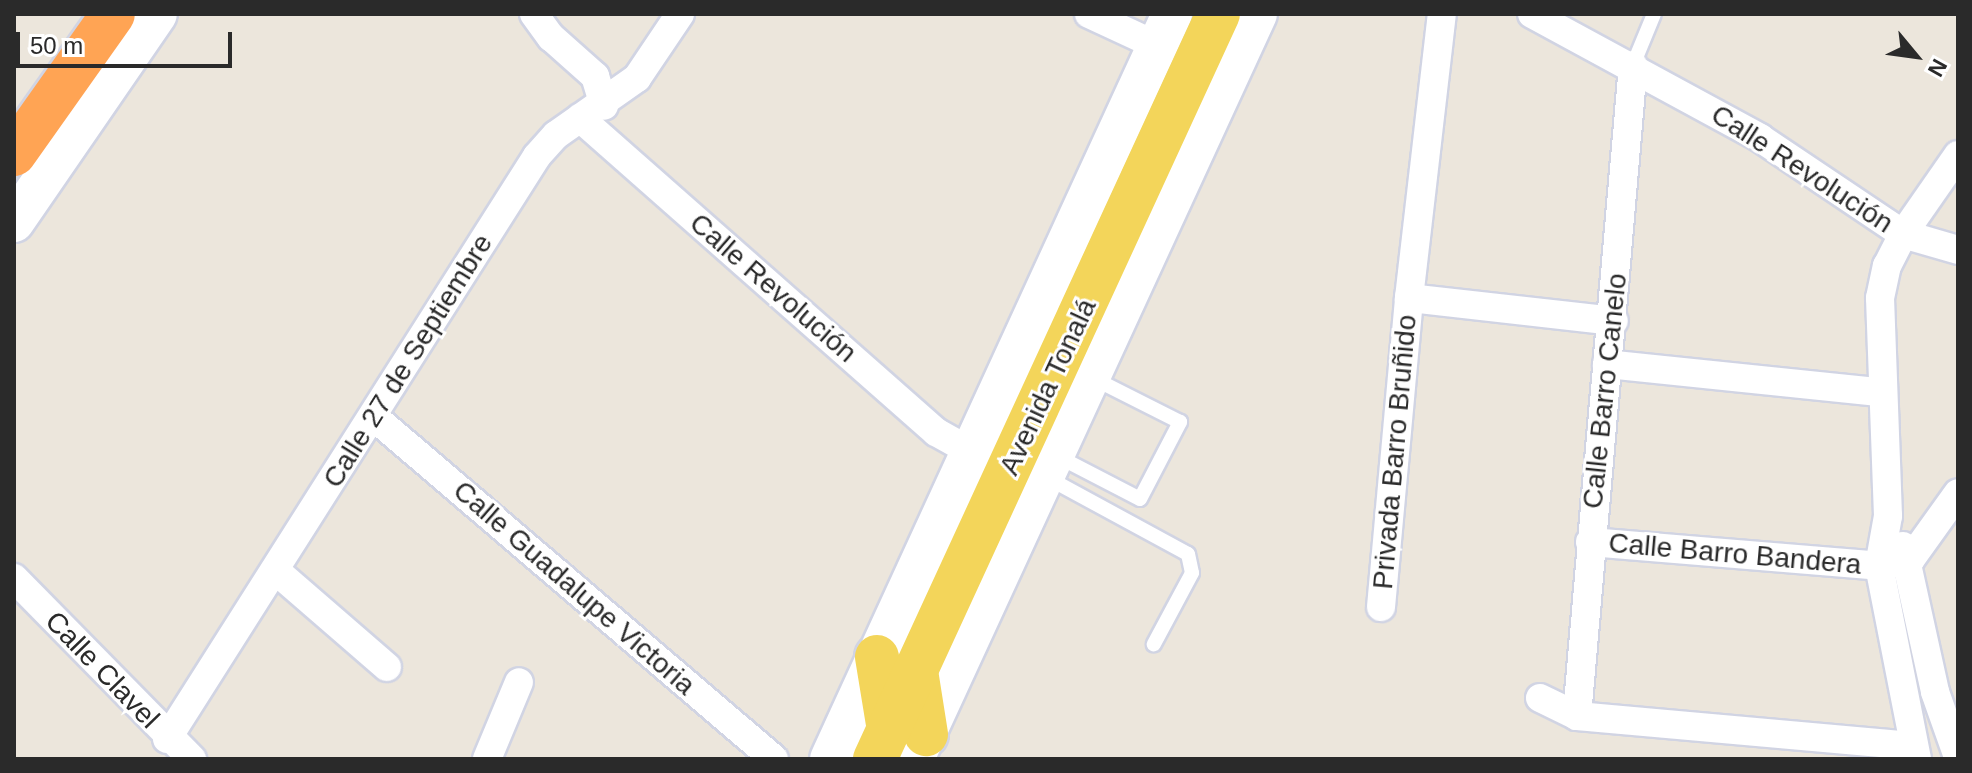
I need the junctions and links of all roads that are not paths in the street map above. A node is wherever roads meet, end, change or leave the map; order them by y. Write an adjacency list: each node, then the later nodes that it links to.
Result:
1 (113, 14): 14 (highway)
2 (157, 14): 16 (street)
3 (534, 14): 13 (street, Calle Revolución)
4 (680, 14): 13 (street, Calle 27 de Septiembre)
5 (1089, 14): 11 (street)
6 (1218, 14): 36 (main road, Avenida Tonalá)
7 (1257, 14): 22 (street, Avenida Tonalá)
8 (1442, 14): 19 (street, Privada Barro Bruñido)
9 (1654, 14): 12 (lane)
10 (1541, 16): 12 (street, Calle Revolución)
11 (1165, 30): 25 (street, Avenida Tonalá)
12 (1633, 65): 17 (street, Calle Revolución); 20 (street, Calle Barro Canelo)
13 (592, 112): 24 (street, Calle 27 de Septiembre); 25 (street, Calle Revolución)
14 (14, 154)
15 (1958, 155): 17 (street)
16 (14, 222)
17 (1903, 234): 18 (street); 23 (street, Calle Revolución)
18 (1958, 250)
19 (1409, 298): 20 (street); 34 (street, Privada Barro Bruñido)
20 (1614, 321): 21 (street, Calle Barro Canelo)
21 (1607, 364): 23 (street); 29 (street, Calle Barro Canelo)
22 (1090, 377): 26 (street, Avenida Tonalá); 26 (lane)
23 (1880, 392): 28 (street, Calle Revolución)
24 (374, 417): 32 (street, Calle 27 de Septiembre); 47 (street, Calle Guadalupe Victoria)
25 (972, 452): 36 (street, Avenida Tonalá)
26 (1049, 465): 35 (lane); 42 (street, Avenida Tonalá)
27 (1958, 493): 30 (street)
28 (1888, 516): 30 (street, Calle Revolución); 31 (street, Calle Revolución)
29 (1590, 542): 31 (street, Calle Barro Bandera); 40 (street, Calle Barro Canelo)
30 (1910, 560): 31 (street, Calle Barro Bandera); 44 (street, Calle Revolución)
31 (1879, 566): 43 (street, Calle Revolución)
32 (275, 570): 37 (street); 41 (street, Calle 27 de Septiembre)
33 (14, 578): 41 (street, Calle Clavel)
34 (1381, 607)
35 (1154, 644)
36 (896, 664): 42 (main road, Avenida Tonalá); 48 (street, Avenida Tonalá)
37 (387, 667)
38 (519, 682): 46 (street)
39 (1540, 698): 40 (street)
40 (1577, 716): 43 (street)
41 (167, 739): 45 (street, Calle Clavel)
42 (901, 745)
43 (1915, 752)
44 (1958, 757)
45 (192, 759)
46 (487, 759)
47 (774, 759)
48 (830, 759)

